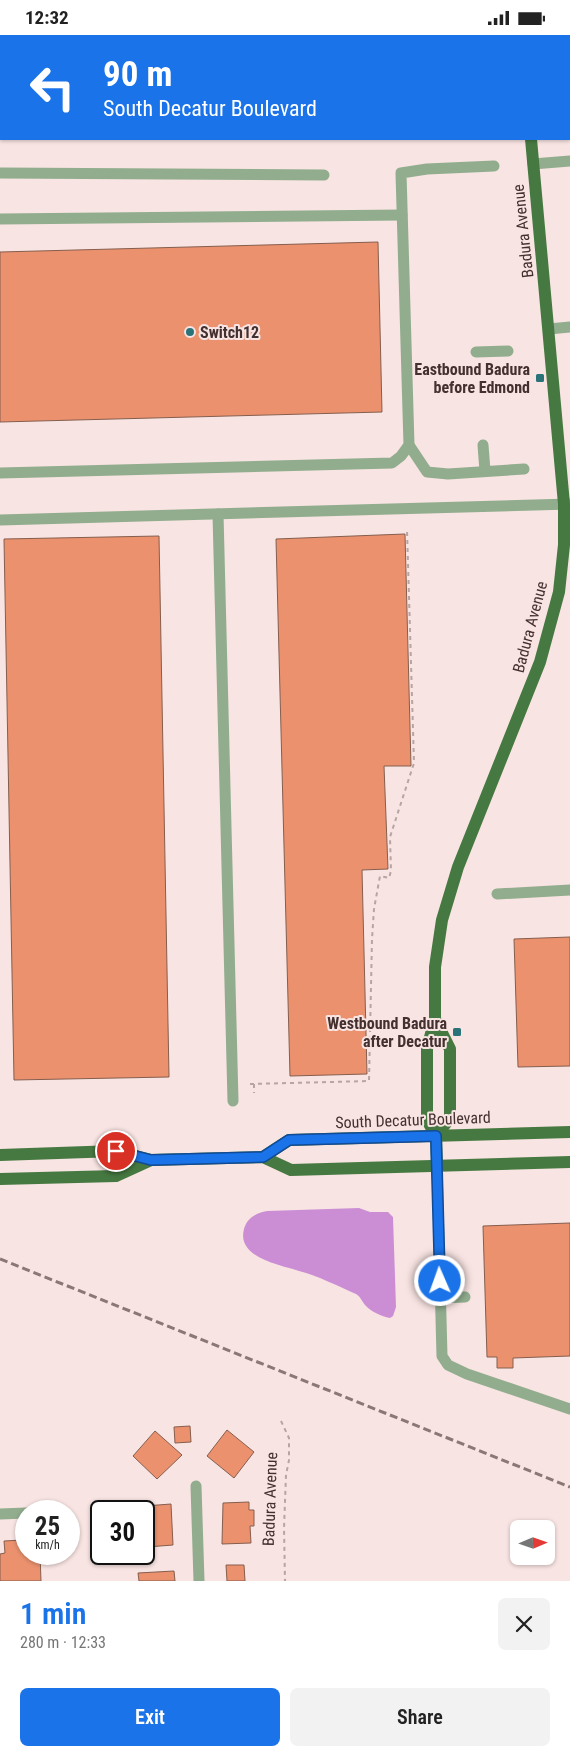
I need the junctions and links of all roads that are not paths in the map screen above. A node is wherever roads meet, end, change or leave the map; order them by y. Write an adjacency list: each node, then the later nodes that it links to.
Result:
1 (531, 140): 3 (main road, Badura Avenue)
2 (570, 161): 3 (street)
3 (533, 164): 10 (main road, Badura Avenue)
4 (494, 166): 7 (street)
5 (0, 173): 6 (street)
6 (324, 175)
7 (402, 215): 8 (street); 13 (street)
8 (0, 219)
9 (570, 327): 10 (street)
10 (549, 329): 18 (main road, Badura Avenue)
11 (508, 351): 12 (street)
12 (476, 352)
13 (409, 445): 16 (street); 17 (street)
14 (483, 445): 16 (street)
15 (524, 469): 16 (street)
16 (485, 471)
17 (0, 473)
18 (567, 504): 19 (street); 23 (main road, Badura Avenue)
19 (218, 514): 20 (street); 24 (street)
20 (0, 520)
21 (570, 890): 22 (street)
22 (496, 894)
23 (435, 1019): 26 (main road, Badura Avenue); 26 (main road, Badura Avenue)
24 (233, 1101)
25 (570, 1132): 26 (main road, South Decatur Boulevard)
26 (436, 1136): 28 (main road, South Decatur Boulevard); 31 (main road, Badura Avenue)
27 (0, 1155): 29 (main road)
28 (263, 1157): 29 (main road); 31 (main road)
29 (151, 1160): 32 (main road)
30 (570, 1162): 31 (main road)
31 (437, 1166): 34 (street, Badura Avenue)
32 (0, 1179)
33 (465, 1297): 34 (street)
34 (440, 1298): 35 (street, Badura Avenue)
35 (570, 1409)
36 (196, 1485): 39 (street)
37 (15, 1513): 38 (street)
38 (0, 1514)
39 (199, 1581)

